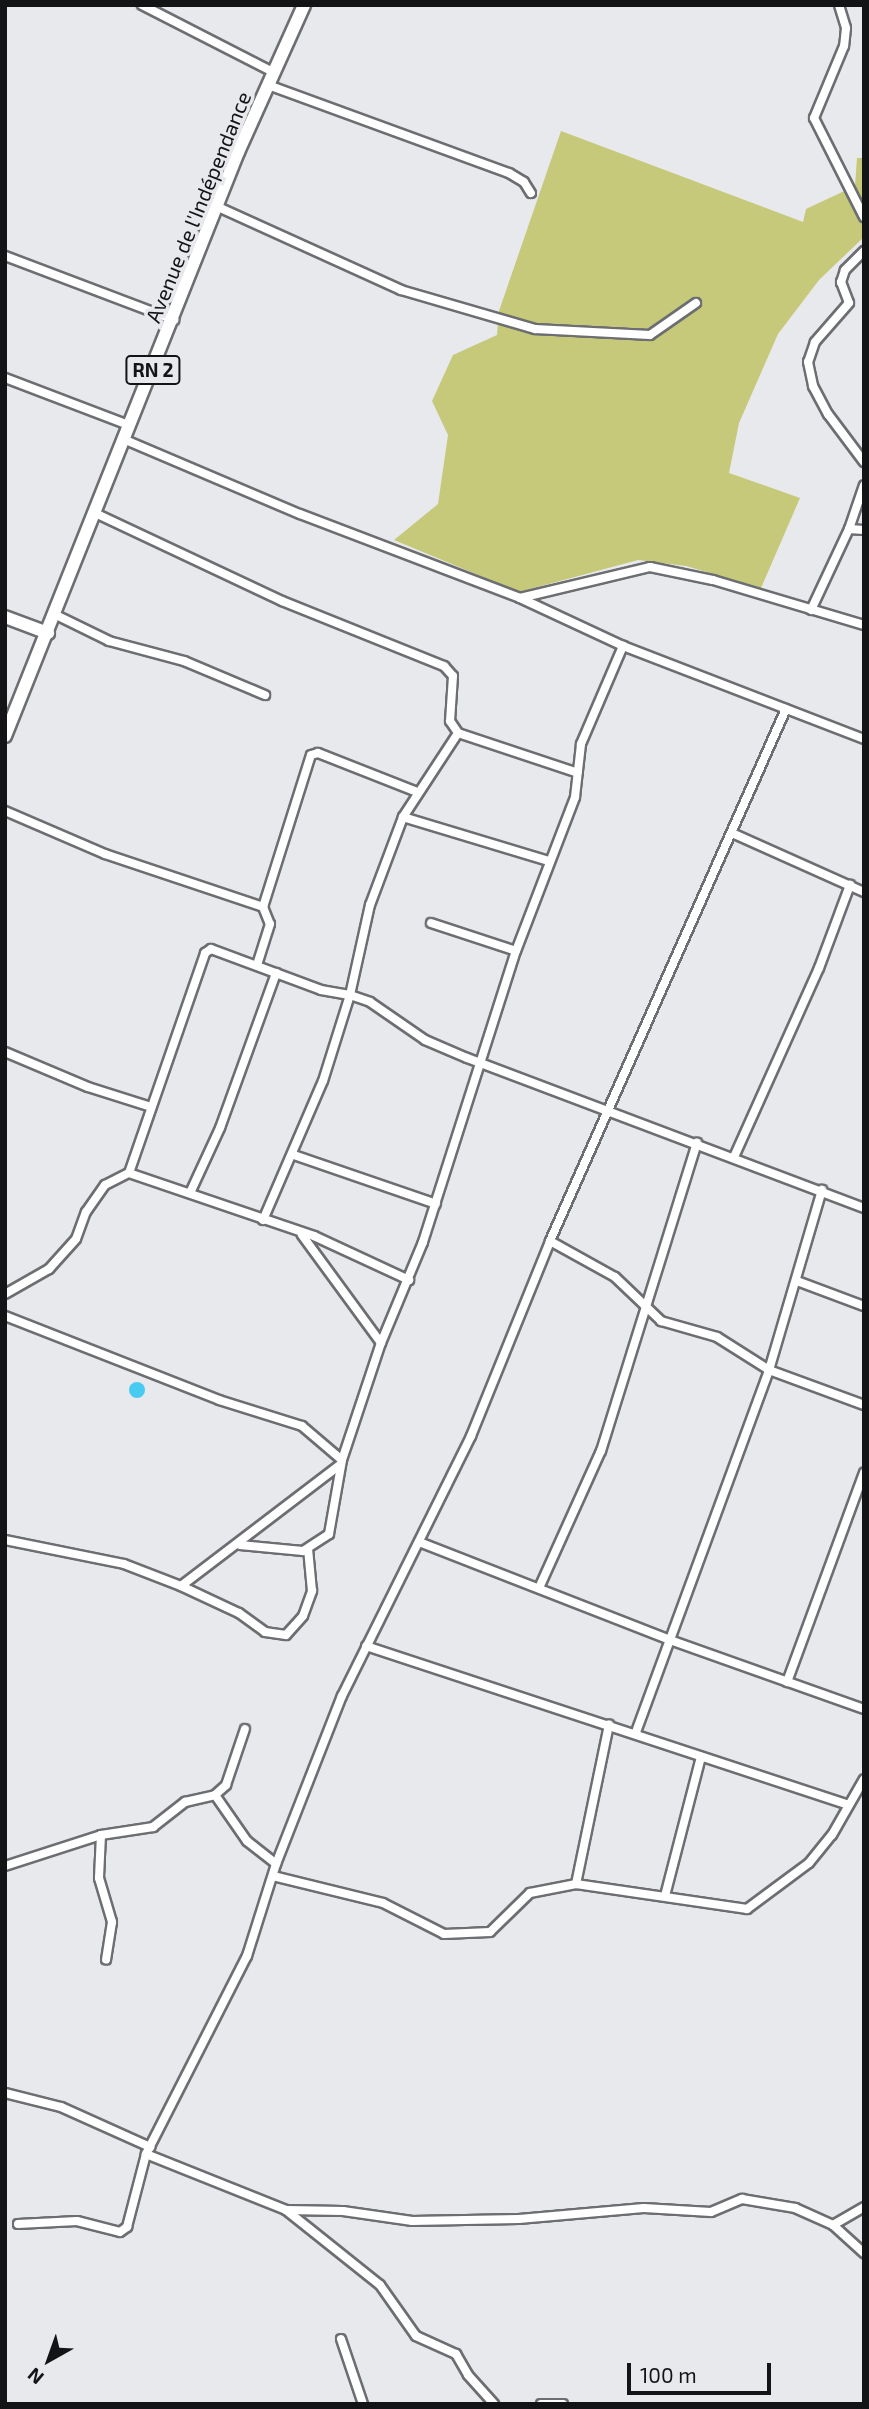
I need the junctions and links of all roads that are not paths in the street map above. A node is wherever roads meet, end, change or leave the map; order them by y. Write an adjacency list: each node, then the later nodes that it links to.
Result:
1 (142, 5): 4 (street)
2 (303, 5): 4 (main road, Avenue de l'Indépendance / RN 2)
3 (839, 5): 8 (street)
4 (273, 72): 5 (main road, Avenue de l'Indépendance / RN 2)
5 (268, 85): 6 (street); 7 (main road, Avenue de l'Indépendance / RN 2)
6 (531, 193)
7 (216, 206): 11 (street); 12 (main road, Avenue de l'Indépendance / RN 2)
8 (864, 217)
9 (864, 250): 16 (street)
10 (5, 256): 12 (street)
11 (696, 303)
12 (174, 320): 14 (main road, Avenue de l'Indépendance / RN 2)
13 (5, 378): 14 (street)
14 (129, 425): 15 (main road, Avenue de l'Indépendance / RN 2)
15 (123, 439): 18 (main road, Avenue de l'Indépendance / RN 2); 21 (street)
16 (864, 461)
17 (864, 485): 19 (street)
18 (95, 513): 23 (main road, Avenue de l'Indépendance / RN 2); 30 (street)
19 (849, 529): 20 (street); 22 (street)
20 (864, 530)
21 (520, 598): 22 (street); 27 (street)
22 (811, 610): 25 (street)
23 (56, 615): 26 (main road, Avenue de l'Indépendance / RN 2); 28 (street)
24 (5, 617): 26 (main road)
25 (864, 625)
26 (48, 633): 31 (main road, Avenue de l'Indépendance / RN 2)
27 (623, 646): 29 (street); 33 (street)
28 (265, 695)
29 (786, 709): 32 (street); 37 (street)
30 (458, 733): 33 (street); 34 (street)
31 (5, 736)
32 (864, 739)
33 (578, 773): 38 (street)
34 (417, 792): 36 (street); 41 (street)
35 (5, 811): 41 (street)
36 (403, 817): 38 (street); 46 (street)
37 (732, 833): 39 (street); 50 (street)
38 (549, 862): 43 (street)
39 (850, 885): 40 (street); 53 (street)
40 (864, 892)
41 (263, 907): 44 (street)
42 (431, 923): 43 (street)
43 (516, 951): 48 (street)
44 (257, 965): 45 (street); 49 (street)
45 (276, 973): 46 (street); 56 (street)
46 (350, 995): 48 (street); 52 (street)
47 (5, 1052): 49 (street)
48 (479, 1061): 50 (street); 57 (street)
49 (148, 1105): 54 (street)
50 (609, 1111): 51 (street); 61 (street)
51 (697, 1143): 53 (street); 66 (street)
52 (294, 1155): 57 (street); 59 (street)
53 (734, 1157): 55 (street)
54 (129, 1173): 56 (street); 64 (street)
55 (821, 1190): 58 (street); 63 (street)
56 (190, 1193): 59 (street)
57 (436, 1204): 62 (street)
58 (864, 1208)
59 (263, 1220): 60 (street)
60 (302, 1235): 62 (street); 68 (street)
61 (550, 1241): 66 (street); 76 (street)
62 (409, 1280): 68 (street)
63 (797, 1281): 65 (street); 69 (street)
64 (5, 1294)
65 (864, 1306)
66 (647, 1307): 69 (street); 80 (street)
67 (5, 1315): 71 (street)
68 (381, 1343): 71 (street)
69 (769, 1370): 70 (street); 81 (street)
70 (864, 1405)
71 (341, 1462): 73 (street); 74 (street)
72 (864, 1473): 83 (street)
73 (320, 1481): 74 (street); 77 (street)
74 (337, 1485): 78 (street)
75 (5, 1540): 79 (street)
76 (419, 1542): 80 (street); 82 (street)
77 (240, 1545): 78 (street); 79 (street)
78 (308, 1549): 79 (street)
79 (181, 1586)
80 (538, 1588): 81 (street)
81 (670, 1640): 83 (street); 87 (street)
82 (366, 1646): 85 (street); 93 (street)
83 (787, 1682): 84 (street)
84 (864, 1709)
85 (609, 1724): 87 (street); 96 (street)
86 (245, 1729): 90 (street)
87 (636, 1732): 88 (street)
88 (701, 1757): 91 (street); 97 (street)
89 (864, 1779): 91 (street)
90 (215, 1795): 92 (street); 93 (street)
91 (849, 1805): 97 (street)
92 (101, 1835): 94 (street); 98 (street)
93 (276, 1864): 95 (street)
94 (5, 1866)
95 (273, 1876): 96 (street); 100 (street)
96 (576, 1884): 97 (street)
97 (665, 1896)
98 (106, 1960)
99 (5, 2093): 100 (street)
100 (148, 2151): 102 (street); 103 (street)
101 (864, 2207): 104 (street)
102 (286, 2210): 104 (street); 108 (street)
103 (18, 2224)
104 (833, 2225): 105 (street)
105 (864, 2253)
106 (341, 2339): 107 (street)
107 (363, 2404)
108 (494, 2404)
109 (541, 2404): 110 (street)
110 (564, 2404)

